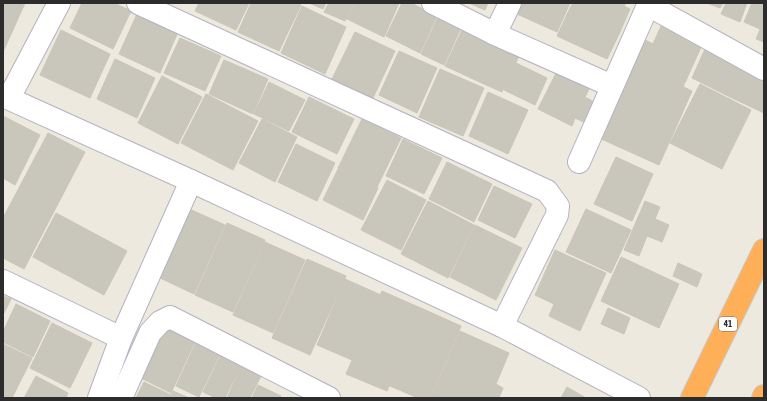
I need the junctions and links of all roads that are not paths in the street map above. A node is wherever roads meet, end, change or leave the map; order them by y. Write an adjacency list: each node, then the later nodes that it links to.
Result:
1 (59, 3): 9 (street)
2 (138, 3): 14 (street)
3 (433, 3): 6 (street)
4 (510, 3): 6 (street)
5 (649, 4): 7 (street); 8 (street)
6 (495, 34): 8 (street)
7 (764, 69)
8 (612, 86): 10 (street)
9 (6, 97): 11 (street)
10 (579, 162)
11 (191, 181): 14 (street); 15 (street)
12 (764, 250): 20 (highway, 41)
13 (3, 281): 15 (street)
14 (502, 326): 19 (street)
15 (121, 338): 16 (street)
16 (98, 398)
17 (121, 398): 18 (street)
18 (329, 398)
19 (639, 398)
20 (692, 398)

